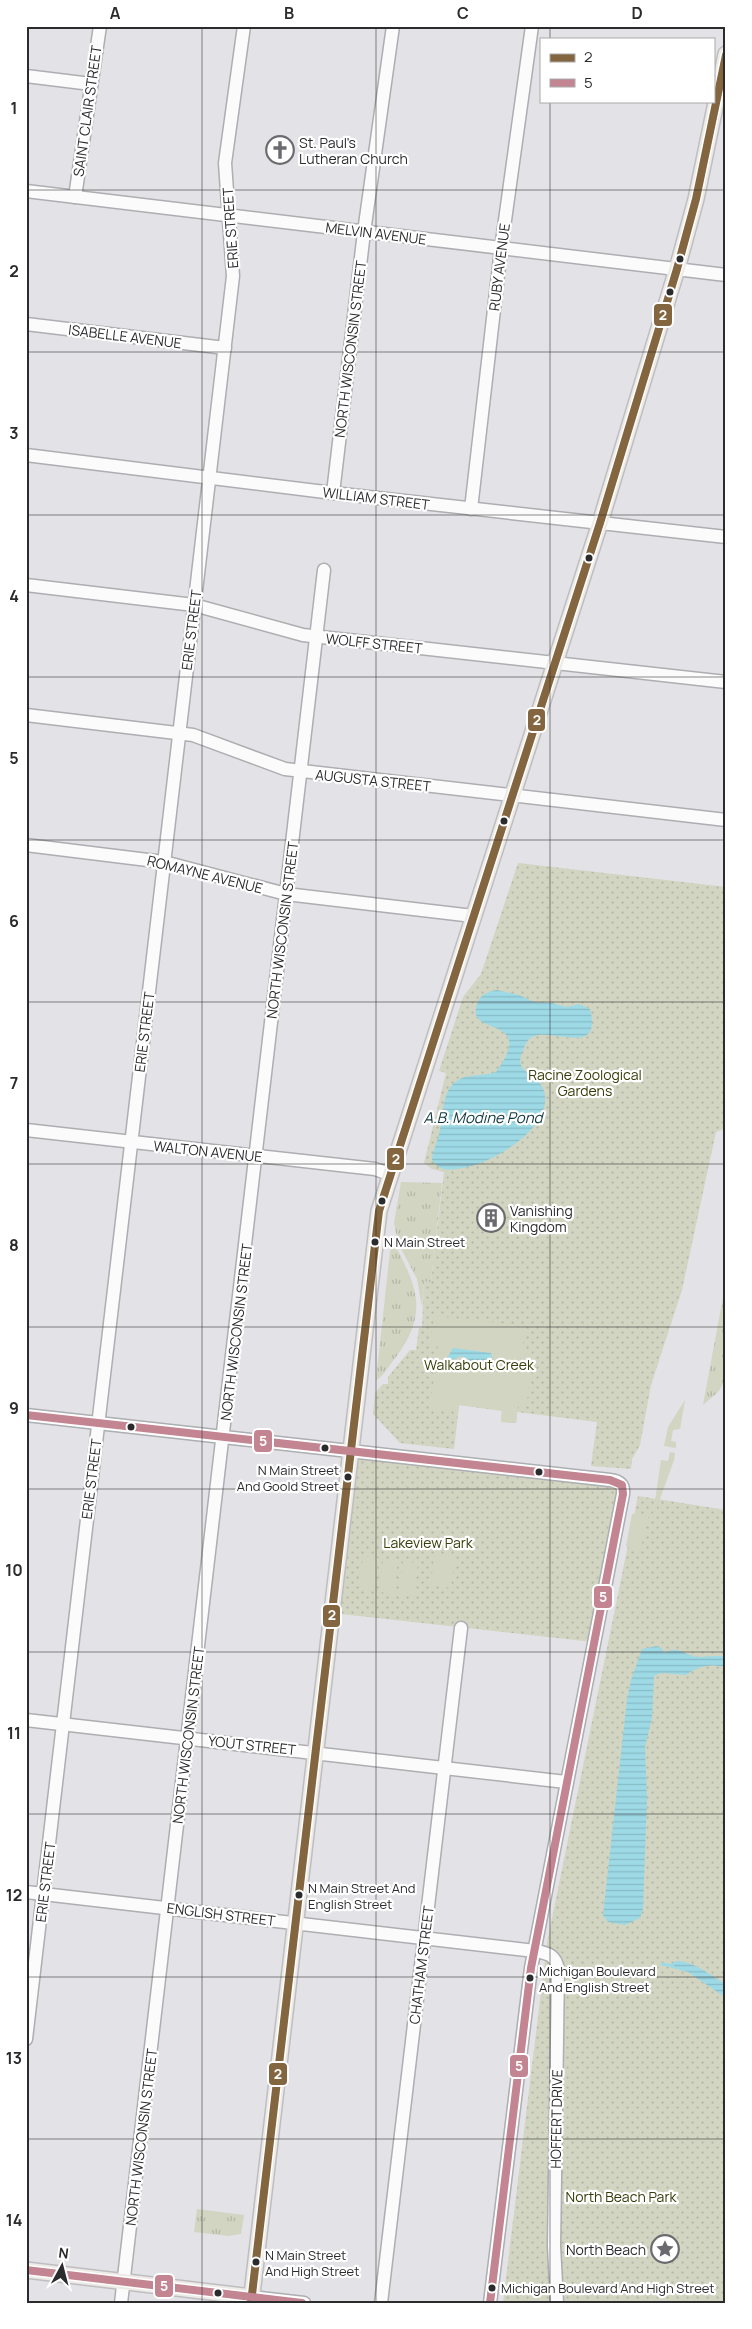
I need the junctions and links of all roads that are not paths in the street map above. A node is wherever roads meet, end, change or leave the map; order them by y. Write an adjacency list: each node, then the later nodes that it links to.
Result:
1 (100, 26): 7 (street, SAINT CLAIR STREET)
2 (244, 26): 10 (street, ERIE STREET)
3 (393, 26): 11 (street, NORTH WISCONSIN STREET)
4 (532, 26): 12 (street, RUBY AVENUE)
5 (726, 54): 13 (main road)
6 (26, 76): 7 (street)
7 (92, 84): 9 (street, SAINT CLAIR STREET)
8 (26, 191): 9 (street, MELVIN AVENUE)
9 (75, 196): 10 (street, MELVIN AVENUE)
10 (228, 214): 11 (street, MELVIN AVENUE); 16 (street, ERIE STREET)
11 (364, 232): 12 (street, MELVIN AVENUE); 19 (street, NORTH WISCONSIN STREET)
12 (501, 249): 13 (street, MELVIN AVENUE); 20 (street, RUBY AVENUE)
13 (677, 269): 14 (street, MELVIN AVENUE); 21 (main road)
14 (726, 275)
15 (26, 324): 16 (street, ISABELLE AVENUE)
16 (225, 348): 18 (street, ERIE STREET)
17 (26, 455): 18 (street, WILLIAM STREET)
18 (210, 476): 19 (street, WILLIAM STREET); 25 (street, ERIE STREET)
19 (333, 493): 20 (street, WILLIAM STREET)
20 (471, 509): 21 (street, WILLIAM STREET)
21 (600, 523): 22 (street, WILLIAM STREET); 27 (main road)
22 (726, 537)
23 (324, 570): 26 (street, NORTH WISCONSIN STREET)
24 (26, 585): 25 (street, WOLFF STREET)
25 (194, 605): 26 (street, WOLFF STREET); 30 (street, ERIE STREET)
26 (316, 637): 27 (street, WOLFF STREET); 31 (street, NORTH WISCONSIN STREET)
27 (555, 662): 28 (street, WOLFF STREET); 32 (main road)
28 (726, 682)
29 (26, 715): 30 (street, AUGUSTA STREET)
30 (179, 733): 31 (street, AUGUSTA STREET); 35 (street, ERIE STREET)
31 (300, 772): 32 (street, AUGUSTA STREET); 36 (street, NORTH WISCONSIN STREET)
32 (512, 795): 33 (street, AUGUSTA STREET); 37 (main road)
33 (726, 820)
34 (26, 845): 35 (street, ROMAYNE AVENUE)
35 (164, 862): 36 (street, ROMAYNE AVENUE); 39 (street, ERIE STREET)
36 (286, 894): 37 (street, ROMAYNE AVENUE); 40 (street, NORTH WISCONSIN STREET)
37 (473, 916): 41 (main road)
38 (26, 1130): 39 (street, WALTON AVENUE)
39 (131, 1142): 40 (street, WALTON AVENUE); 43 (street, ERIE STREET)
40 (256, 1156): 41 (street, WALTON AVENUE); 44 (street, NORTH WISCONSIN STREET)
41 (389, 1174): 45 (main road)
42 (26, 1414): 43 (street)
43 (98, 1423): 44 (street); 48 (street, ERIE STREET)
44 (224, 1436): 45 (street); 49 (street, NORTH WISCONSIN STREET)
45 (350, 1451): 50 (main road); 52 (street)
46 (461, 1628): 51 (street, CHATHAM STREET)
47 (26, 1720): 48 (street, YOUT STREET)
48 (63, 1725): 49 (street, YOUT STREET); 54 (street, ERIE STREET)
49 (188, 1738): 50 (street, YOUT STREET); 55 (street, NORTH WISCONSIN STREET)
50 (316, 1753): 51 (street, YOUT STREET); 56 (main road)
51 (444, 1768): 52 (street, YOUT STREET); 57 (street, CHATHAM STREET)
52 (566, 1782): 58 (street)
53 (26, 1892): 54 (street, ENGLISH STREET)
54 (43, 1894): 55 (street, ENGLISH STREET); 59 (street, ERIE STREET)
55 (167, 1908): 56 (street, ENGLISH STREET); 61 (street, NORTH WISCONSIN STREET)
56 (296, 1923): 57 (street, ENGLISH STREET); 62 (main road)
57 (424, 1938): 58 (street, ENGLISH STREET); 65 (street, CHATHAM STREET)
58 (535, 1951): 66 (street); 67 (street, HOFFERT DRIVE)
59 (26, 2039)
60 (26, 2270): 61 (main road)
61 (124, 2282): 62 (main road); 63 (street, NORTH WISCONSIN STREET)
62 (252, 2300): 64 (street)
63 (121, 2303)
64 (304, 2303)
65 (381, 2303)
66 (490, 2303)
67 (556, 2303)

